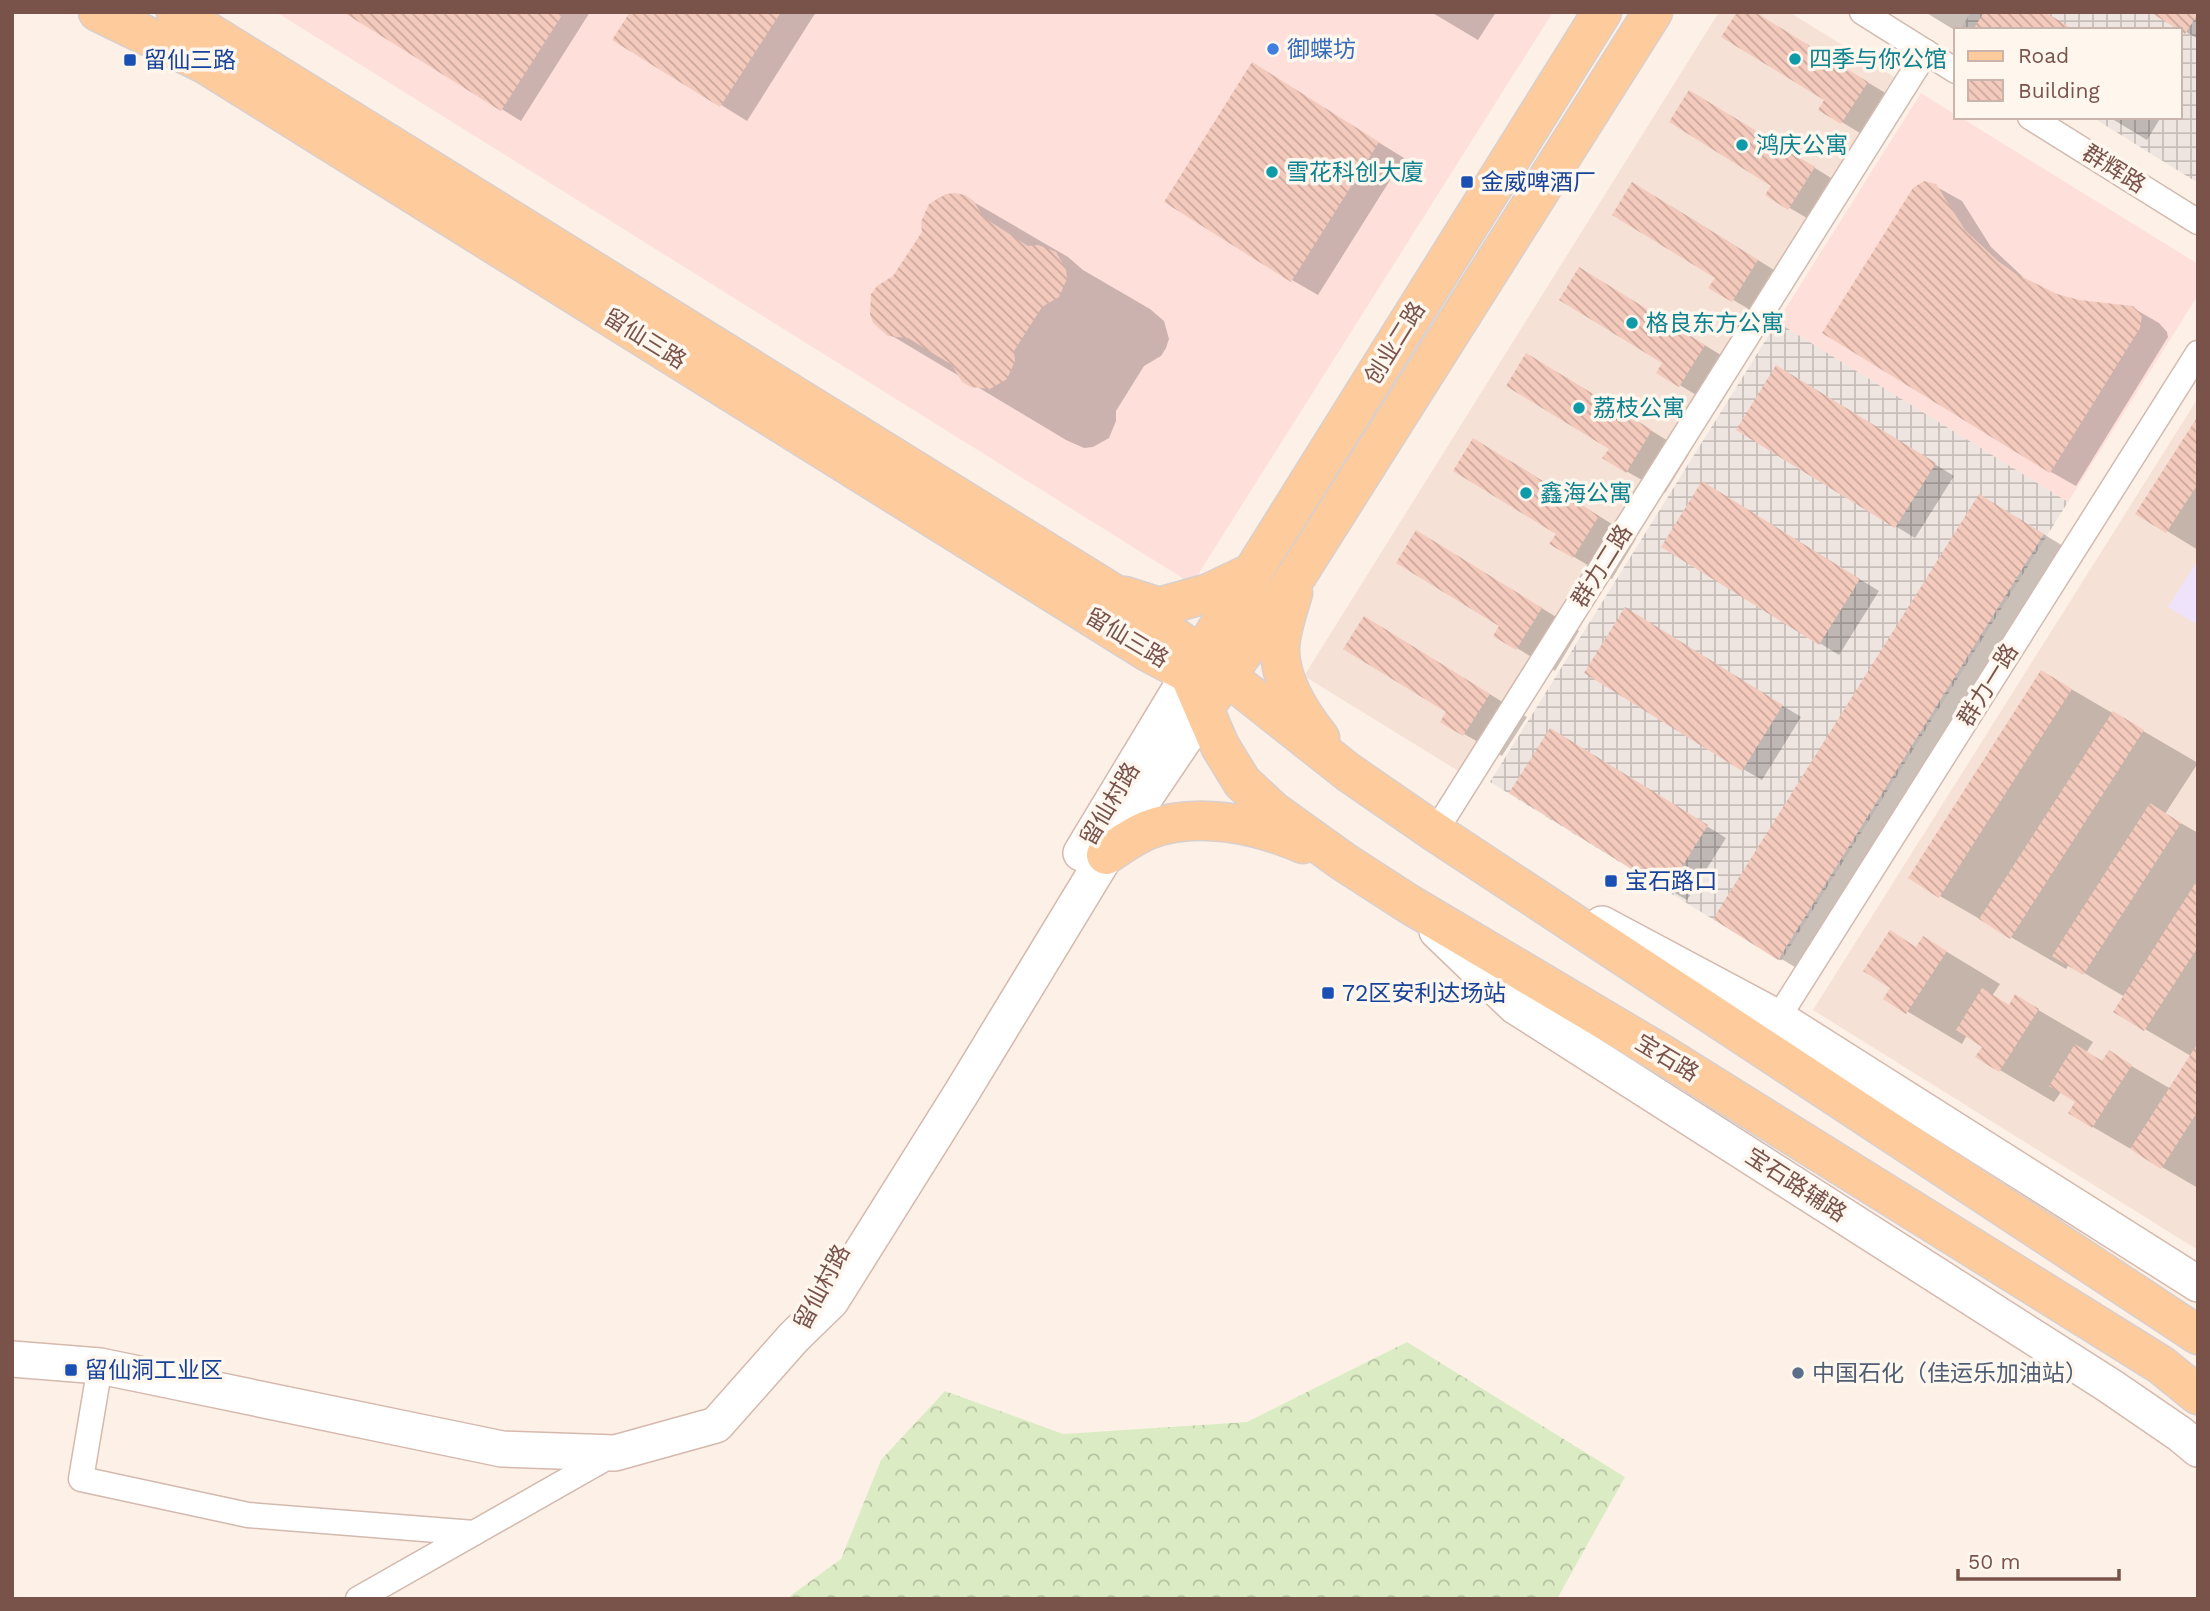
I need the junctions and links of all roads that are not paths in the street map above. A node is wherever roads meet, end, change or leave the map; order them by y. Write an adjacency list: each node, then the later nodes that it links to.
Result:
1 (98, 12): 14 (main road, 留仙三路)
2 (176, 12): 13 (main road, 留仙三路)
3 (1602, 12): 11 (main road, 创业二路)
4 (1653, 12): 12 (main road, 创业二路)
5 (1862, 12): 6 (street)
6 (1926, 52): 7 (street); 17 (street, 群力二路)
7 (1954, 70)
8 (2033, 119): 9 (street, 群辉路)
9 (2198, 222)
10 (2198, 353): 21 (street, 群力一路)
11 (1251, 573): 13 (main road); 14 (main road, 创业二路)
12 (1298, 574): 14 (main road, 创业二路); 16 (main road, 创业二路)
13 (1111, 592): 14 (main road, 留仙三路)
14 (1205, 668): 15 (main road, 宝石路); 16 (main road); 24 (street, 留仙村路)
15 (1204, 710): 18 (street, 留仙村路); 19 (main road, 宝石路)
16 (1348, 772): 17 (main road)
17 (1448, 841): 21 (street); 23 (main road)
18 (1106, 855): 19 (main road); 24 (street, 留仙村路)
19 (1344, 862): 20 (main road, 宝石路)
20 (1409, 904): 27 (main road, 宝石路); 28 (street, 宝石路辅路)
21 (1778, 1018): 22 (street)
22 (2198, 1284)
23 (2198, 1335)
24 (794, 1337): 29 (street)
25 (12, 1359): 26 (street)
26 (100, 1366): 29 (street); 30 (street)
27 (2198, 1395)
28 (2198, 1449)
29 (615, 1453): 30 (street)
30 (474, 1533): 31 (street)
31 (358, 1599)

